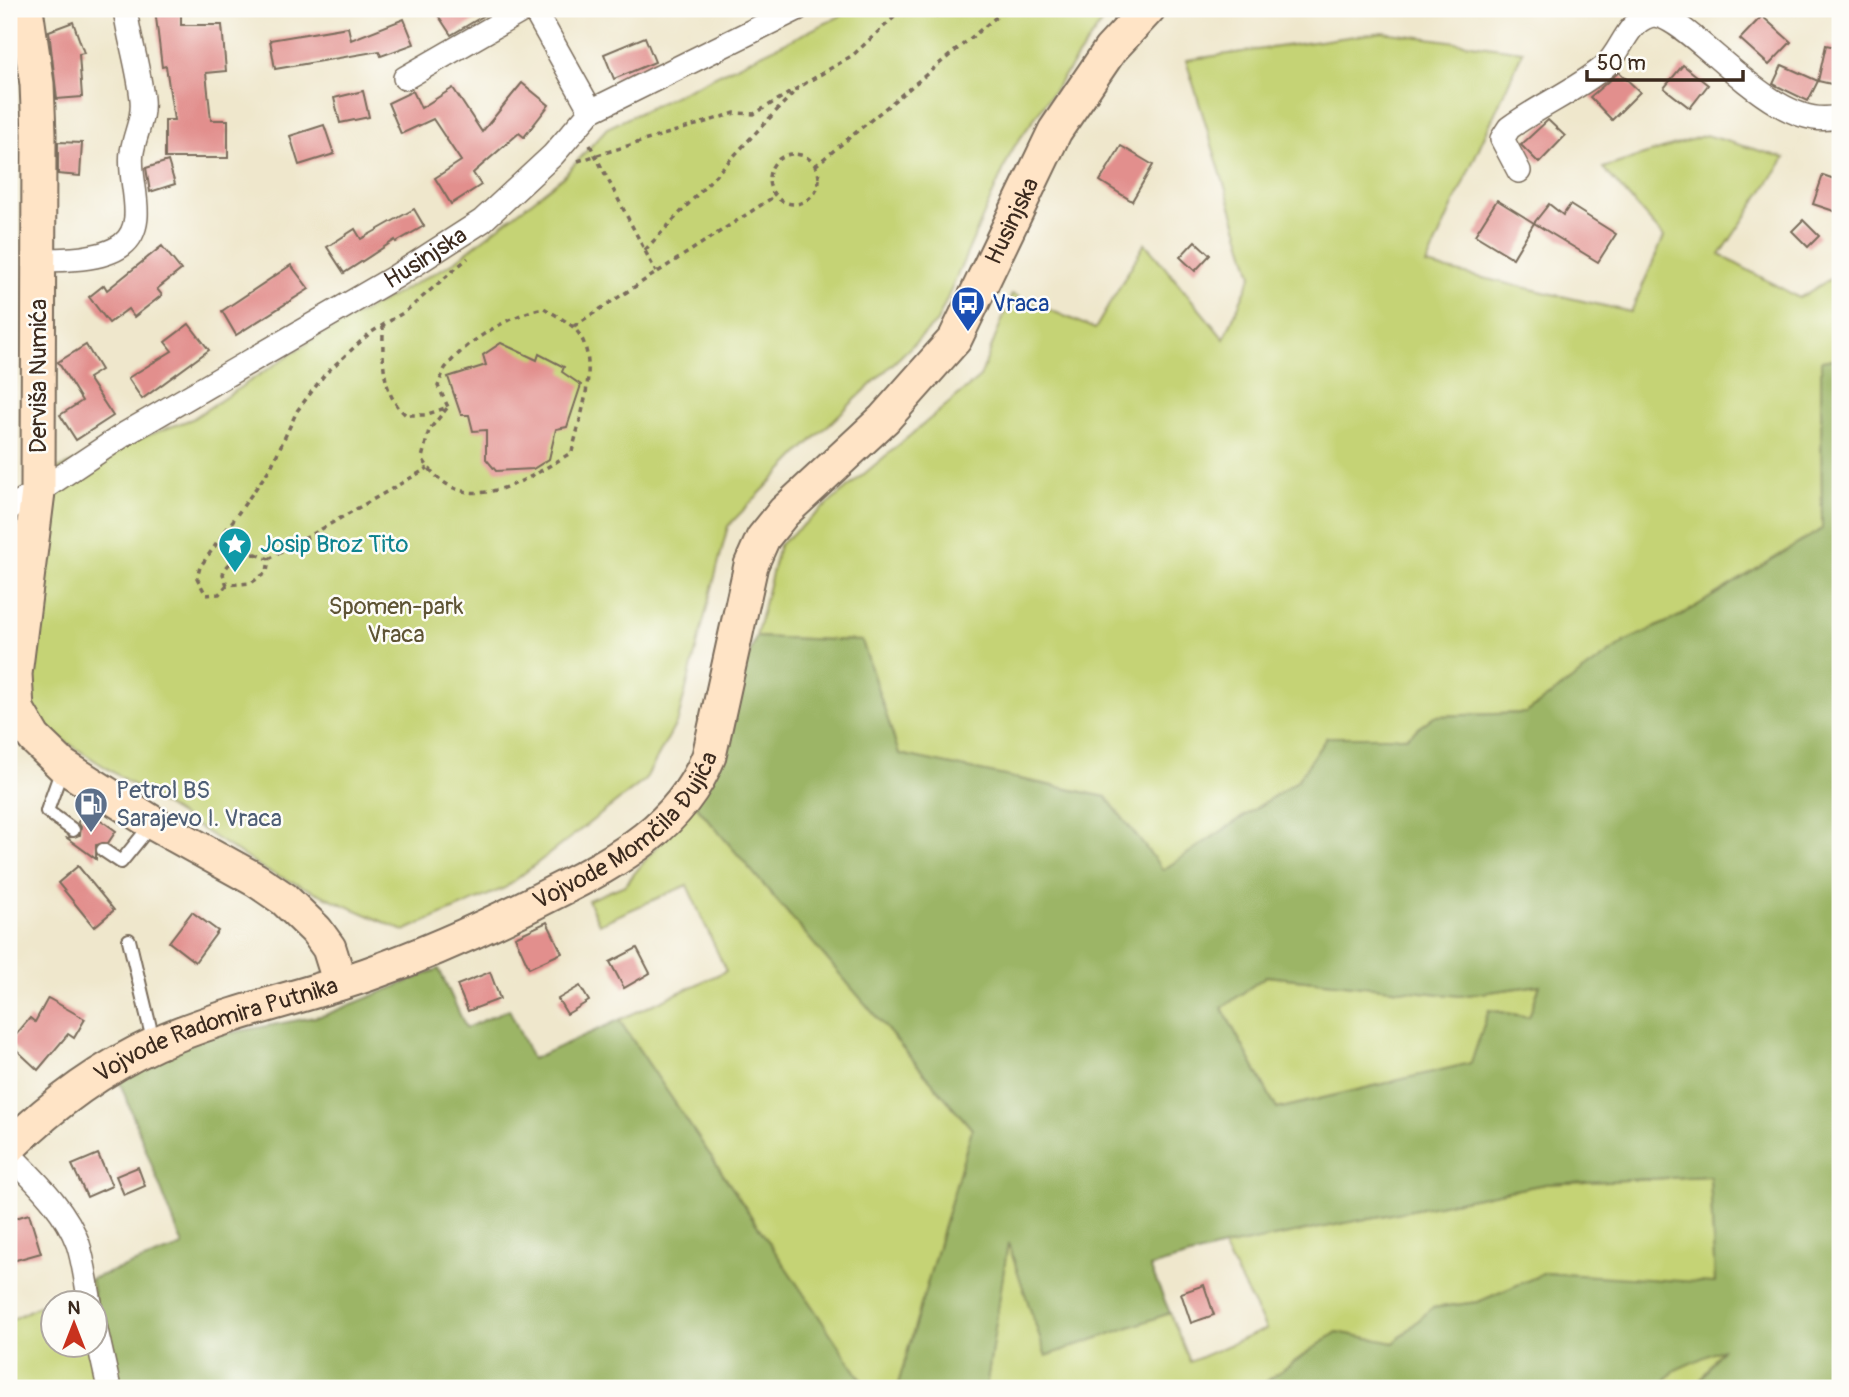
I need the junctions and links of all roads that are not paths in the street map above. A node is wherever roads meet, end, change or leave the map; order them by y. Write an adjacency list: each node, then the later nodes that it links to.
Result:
1 (26, 9): 11 (main road, Derviša Numića)
2 (125, 9): 11 (street)
3 (526, 9): 7 (street)
4 (534, 9): 8 (street)
5 (797, 9): 8 (street, Husinjska)
6 (1148, 9): 14 (main road, Husinjska)
7 (405, 78)
8 (591, 111): 12 (street, Husinjska)
9 (1840, 116): 10 (street)
10 (1518, 171)
11 (38, 260): 12 (main road, Derviša Numića)
12 (38, 492): 13 (street, Husinjska); 15 (main road, Derviša Numića)
13 (9, 508)
14 (756, 550): 21 (main road, Vojvode Momčila Đujića)
15 (34, 738): 16 (main road, Vojvode Radomira Putnika)
16 (63, 766): 17 (main road, Vojvode Radomira Putnika); 18 (lane)
17 (153, 823): 19 (lane); 21 (main road, Vojvode Radomira Putnika)
18 (73, 830)
19 (103, 850)
20 (129, 940): 22 (lane)
21 (340, 983): 22 (main road, Vojvode Radomira Putnika)
22 (155, 1044): 23 (main road, Vojvode Radomira Putnika)
23 (9, 1147)
24 (9, 1154): 25 (street)
25 (87, 1288)
26 (102, 1358): 27 (street)
27 (109, 1388)

